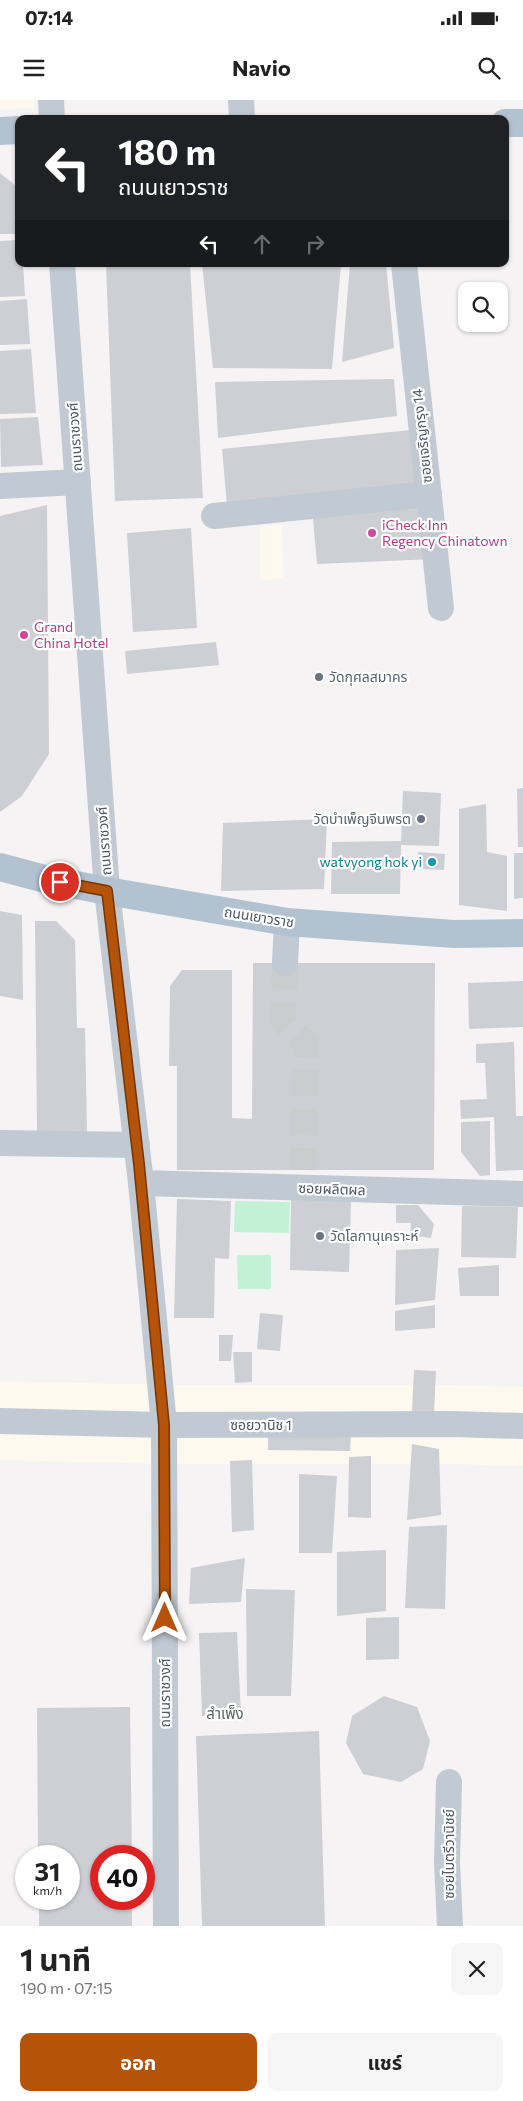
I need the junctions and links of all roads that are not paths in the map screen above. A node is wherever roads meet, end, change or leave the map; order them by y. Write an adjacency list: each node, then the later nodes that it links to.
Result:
1 (51, 100): 3 (street)
2 (241, 100): 4 (street)
3 (52, 115)
4 (242, 115)
5 (509, 123): 6 (main road)
6 (523, 123)
7 (0, 130): 8 (main road)
8 (15, 130)
9 (62, 267): 11 (street, ถนนราชวงศ์)
10 (404, 267): 13 (street, ซอยเจริญกรุง 14)
11 (78, 482): 12 (street); 17 (street, ถนนราชวงศ์)
12 (0, 486)
13 (429, 494): 14 (street); 15 (street, ซอยเจริญกรุง 14)
14 (214, 516)
15 (441, 608)
16 (0, 867): 17 (main road, ถนนเยาวราช)
17 (107, 891): 18 (main road, ถนนเยาวราช); 22 (street, ถนนราชวงศ์)
18 (287, 922): 19 (main road, ถนนเยาวราช); 20 (street)
19 (523, 933)
20 (285, 963)
21 (0, 1143): 22 (street)
22 (137, 1145): 23 (street, ถนนราชวงศ์)
23 (141, 1183): 24 (street, ซอยผลิตผล); 26 (street, ถนนราชวงศ์)
24 (523, 1194)
25 (0, 1421): 26 (street, ซอยวานิช 1)
26 (164, 1425): 27 (street, ซอยวานิช 1); 29 (street, ถนนราชวงศ์)
27 (523, 1426)
28 (448, 1782): 30 (street, ซอยไมตรีวานิชย์)
29 (166, 1926)
30 (450, 1926)

